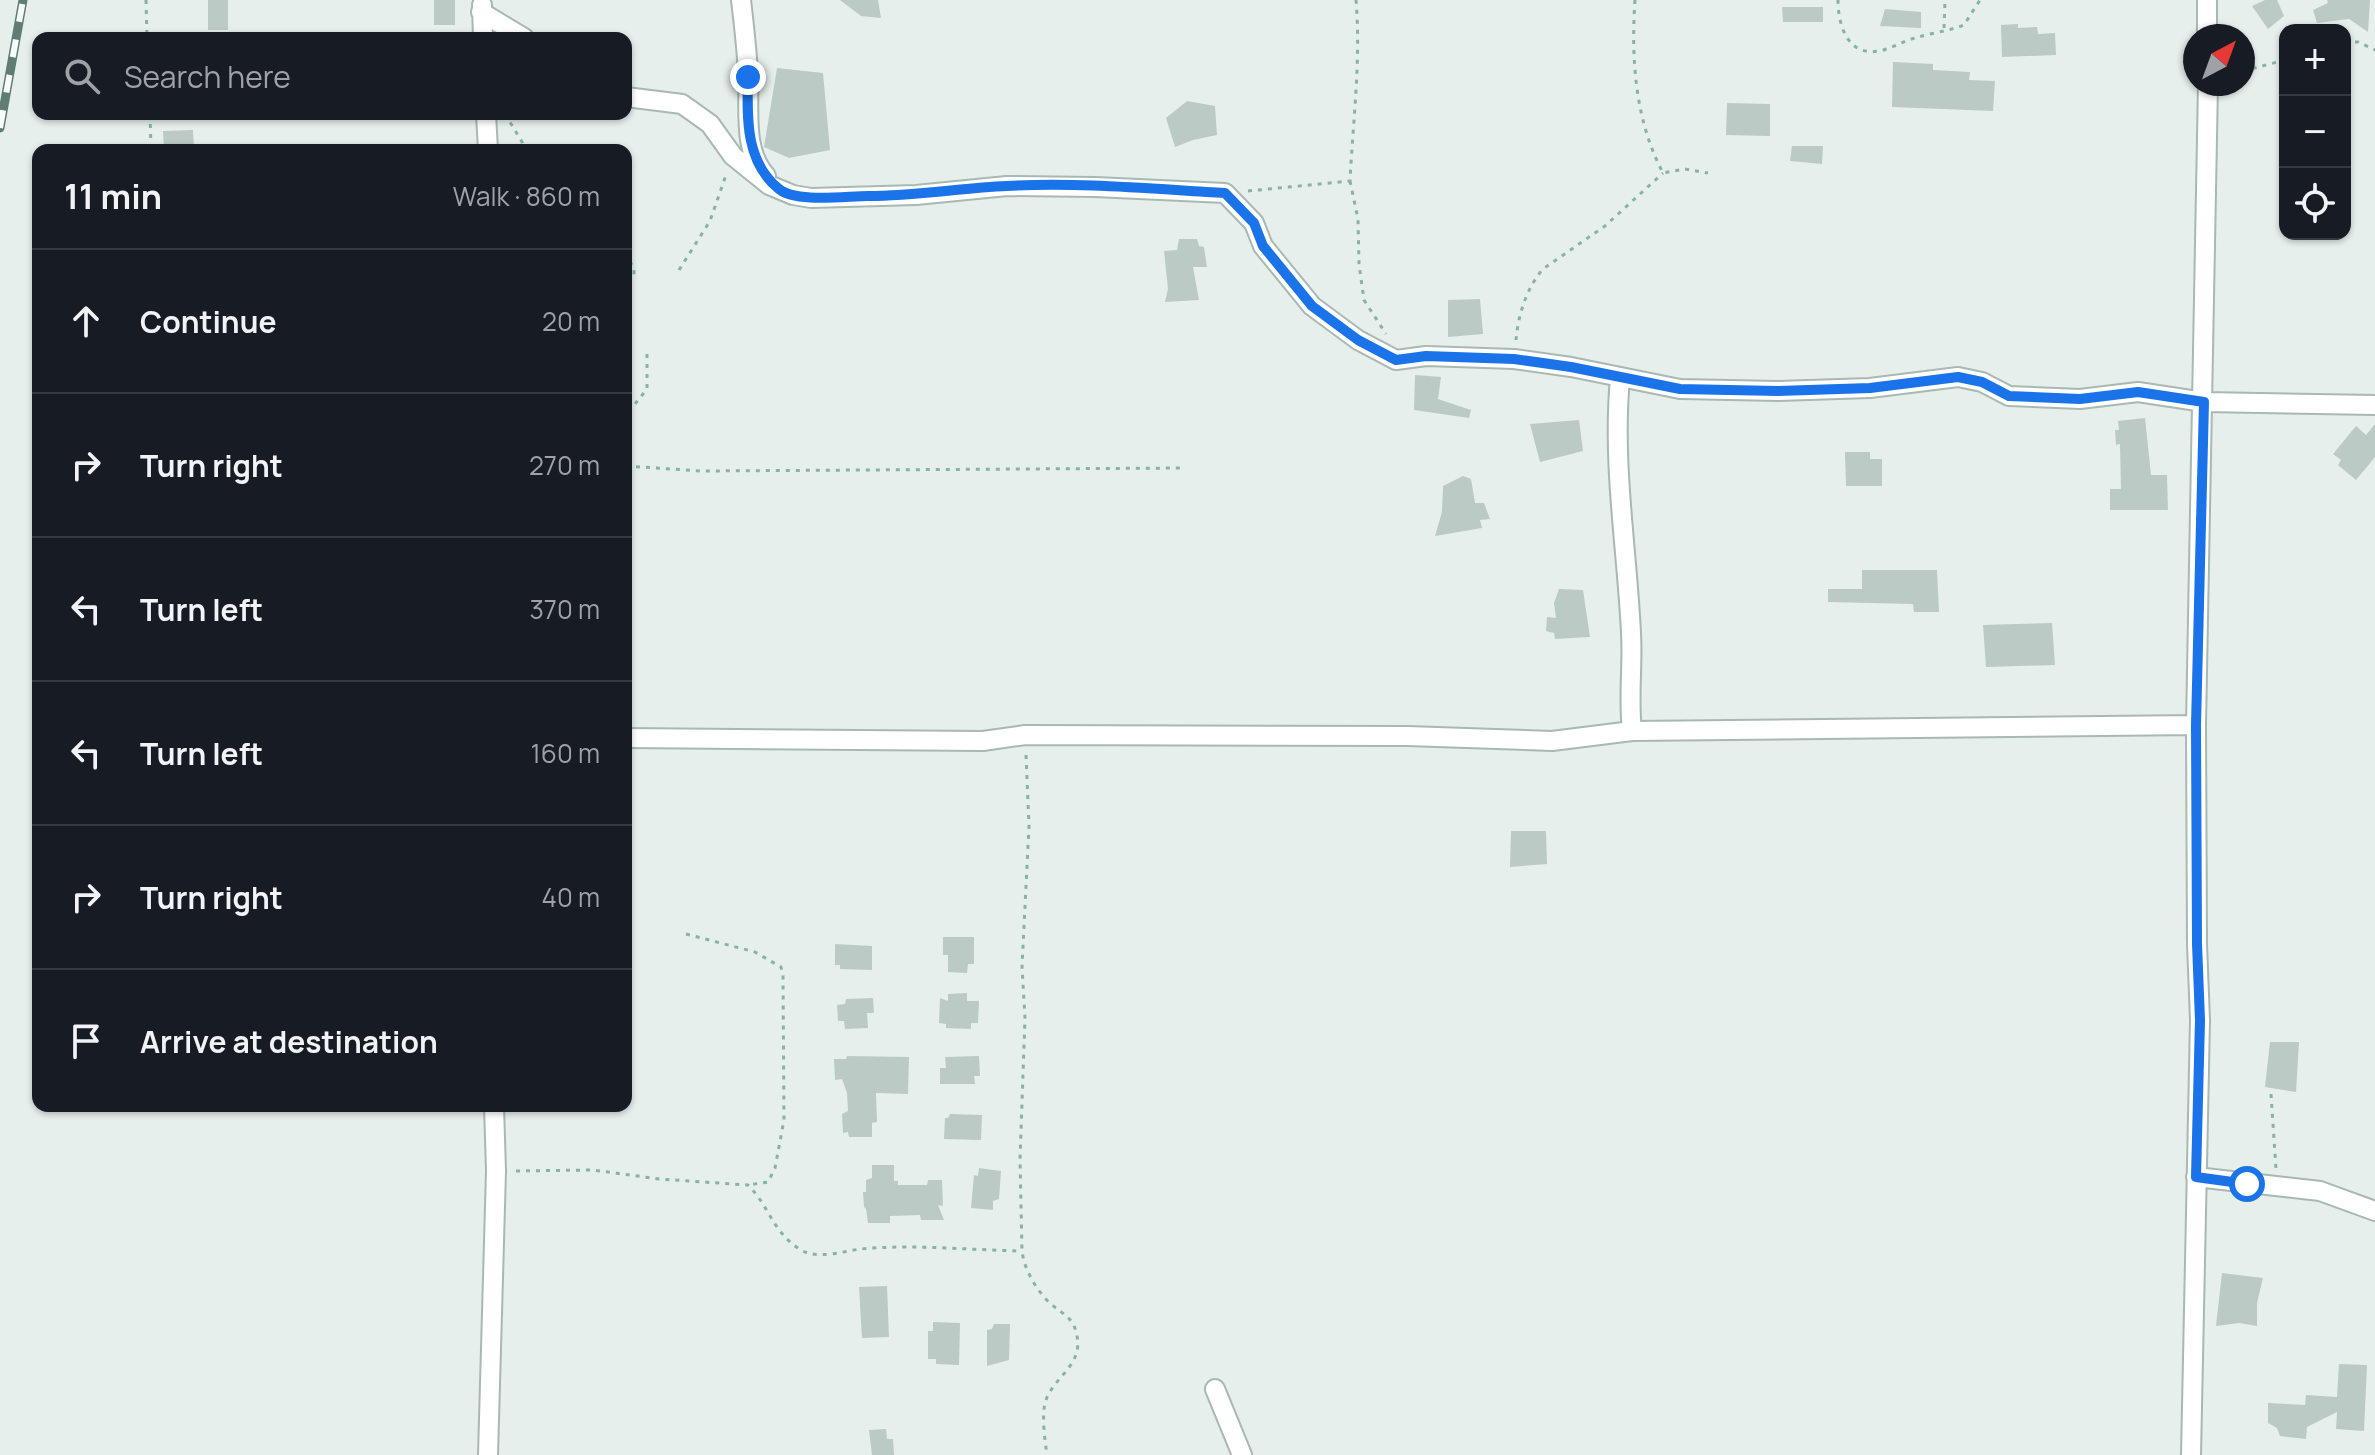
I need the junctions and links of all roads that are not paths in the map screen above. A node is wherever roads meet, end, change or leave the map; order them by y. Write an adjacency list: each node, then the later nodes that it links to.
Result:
1 (741, 0): 11 (street)
2 (2207, 0): 4 (street)
3 (482, 6): 5 (street); 6 (street)
4 (2207, 24)
5 (483, 32)
6 (516, 32)
7 (2208, 96): 15 (street)
8 (632, 98): 10 (street)
9 (486, 120): 12 (street)
10 (710, 124): 11 (street); 13 (street)
11 (748, 128): 13 (street)
12 (488, 144)
13 (781, 192): 14 (street)
14 (1620, 378): 15 (street); 18 (street)
15 (2204, 402): 16 (street); 17 (street)
16 (2375, 405)
17 (2196, 725): 18 (street); 21 (street)
18 (1632, 731): 19 (street)
19 (632, 738)
20 (494, 1112): 24 (street)
21 (2196, 1177): 22 (street); 26 (street)
22 (2375, 1211)
23 (1215, 1389): 25 (street)
24 (488, 1455)
25 (1242, 1455)
26 (2191, 1455)

